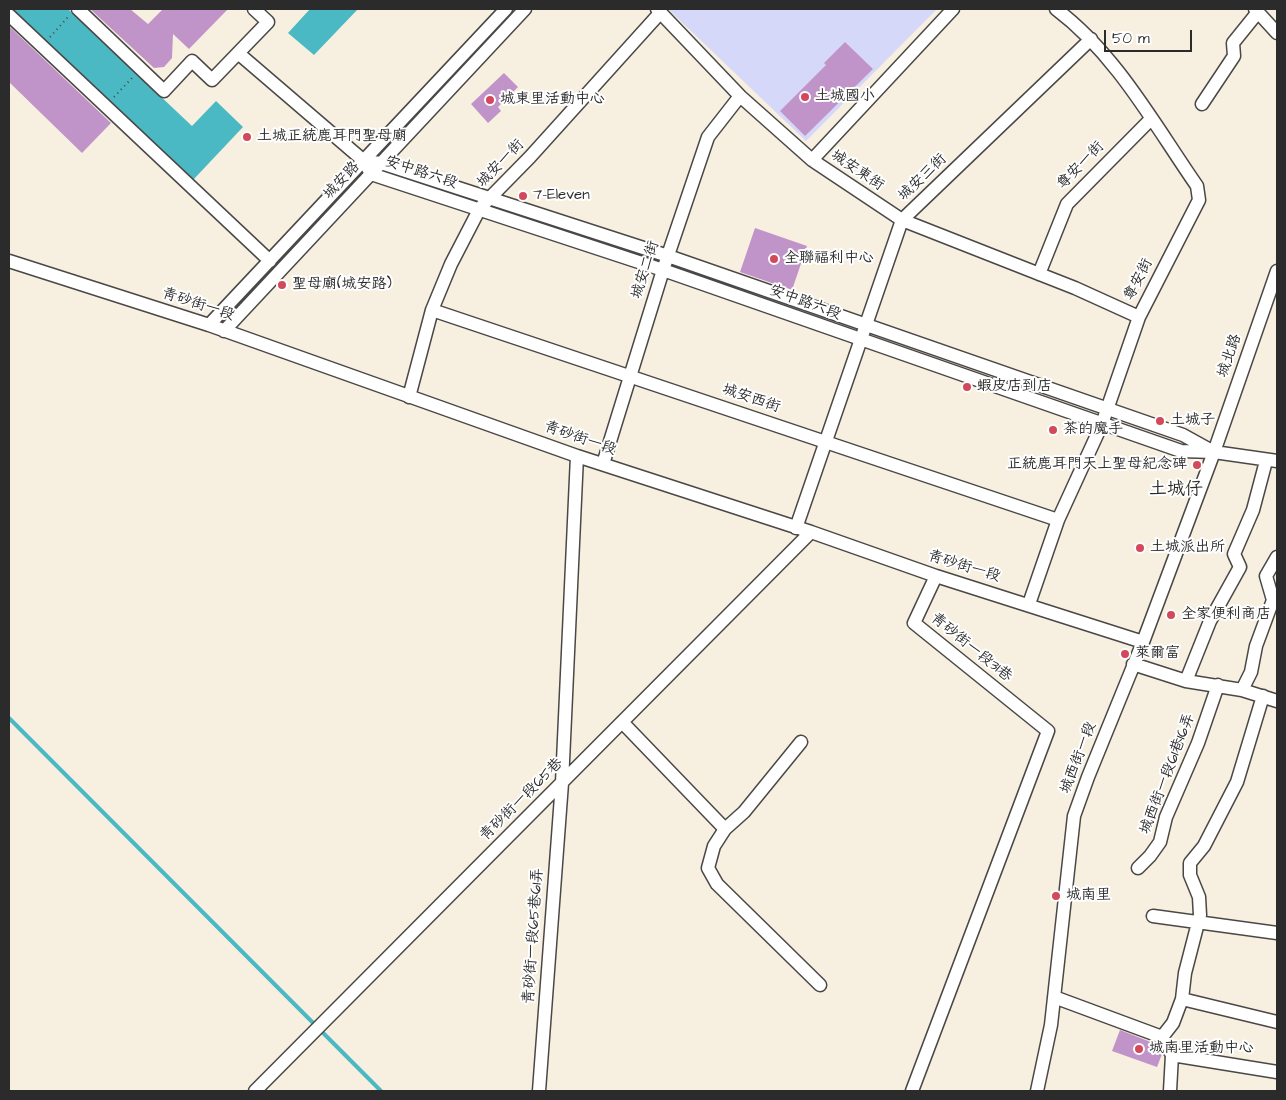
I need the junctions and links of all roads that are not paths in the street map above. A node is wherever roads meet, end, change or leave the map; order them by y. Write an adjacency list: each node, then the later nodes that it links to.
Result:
1 (254, 9): 12 (street)
2 (506, 9): 17 (street, 城安路)
3 (525, 9): 18 (street, 城安路)
4 (953, 9): 16 (street)
5 (1056, 9): 11 (street, 尊安街)
6 (1256, 10): 10 (street); 14 (street)
7 (659, 11): 13 (street, 城安東街); 20 (street, 城安一街)
8 (74, 12): 12 (street)
9 (9, 15): 25 (street)
10 (1277, 33)
11 (1091, 39): 15 (street, 尊安街); 22 (street, 城安三街)
12 (238, 53): 17 (street)
13 (740, 96): 16 (street, 城安東街); 23 (street, 城安二街)
14 (1202, 104)
15 (1151, 119): 28 (street, 尊安一街); 30 (street, 尊安街)
16 (812, 160): 22 (street, 城安東街)
17 (364, 161): 18 (street, 安中路六段); 19 (street, 安中路六段); 25 (street, 城安路)
18 (381, 163): 19 (street, 城安路); 20 (street, 安中路六段)
19 (371, 174): 21 (street, 安中路六段); 33 (street, 城安路)
20 (490, 198): 21 (street, 城安一街); 23 (street, 安中路六段)
21 (480, 208): 26 (street, 安中路六段); 29 (street, 城安一街)
22 (902, 220): 28 (street, 城安東街); 31 (street, 城安三街)
23 (668, 256): 26 (street, 城安二街); 31 (street, 安中路六段)
24 (9, 261): 32 (street, 青砂街一段)
25 (270, 261): 32 (street, 城安路)
26 (663, 270): 34 (street, 安中路六段); 35 (street, 城安二街)
27 (1277, 271): 40 (street, 城北路)
28 (1039, 274): 30 (street, 城安東街)
29 (432, 310): 35 (street, 城安西街); 36 (street, 城安一街)
30 (1139, 317): 37 (street, 尊安街)
31 (866, 324): 34 (street, 城安三街); 37 (street, 安中路六段)
32 (209, 325): 33 (street, 青砂街一段)
33 (224, 331): 36 (street, 青砂街一段)
34 (860, 340): 38 (street, 安中路六段); 39 (street, 城安三街)
35 (630, 375): 39 (street, 城安西街); 43 (street, 城安二街)
36 (409, 397): 41 (street, 青砂街一段)
37 (1106, 410): 38 (street, 尊安街); 40 (street, 安中路六段)
38 (1102, 424): 40 (street, 安中路六段); 44 (street, 尊安街)
39 (826, 441): 44 (street, 城安西街); 45 (street, 城安三街)
40 (1214, 452): 42 (street, 安中路六段); 50 (street, 城西街一段)
41 (577, 456): 43 (street, 青砂街一段); 59 (street, 青砂街一段65巷61弄)
42 (1272, 461): 52 (street)
43 (603, 464): 45 (street, 青砂街一段)
44 (1058, 520): 49 (street, 尊安街)
45 (796, 528): 46 (street, 青砂街一段)
46 (811, 532): 48 (street, 青砂街一段); 57 (street, 青砂街一段65巷)
47 (1277, 557): 54 (street)
48 (936, 576): 49 (street, 青砂街一段); 74 (street, 青砂街一段31巷)
49 (1029, 604): 50 (street, 青砂街一段)
50 (1143, 642): 51 (street, 城西街一段)
51 (1133, 664): 52 (street); 66 (street, 城西街一段)
52 (1186, 681): 53 (street)
53 (1218, 686): 54 (street); 61 (street, 城西街一段61巷16弄)
54 (1242, 690): 55 (street)
55 (1263, 696): 56 (street); 63 (street)
56 (1277, 701)
57 (622, 722): 59 (street, 青砂街一段65巷); 60 (street)
58 (801, 742): 60 (street)
59 (562, 783): 72 (street, 青砂街一段65巷); 73 (street, 青砂街一段65巷61弄)
60 (725, 828): 65 (street)
61 (1138, 868)
62 (1152, 916): 63 (street)
63 (1199, 923): 64 (street); 67 (street)
64 (1277, 933)
65 (820, 985)
66 (1054, 997): 69 (street); 75 (street, 城西街一段)
67 (1182, 999): 68 (street); 69 (street)
68 (1277, 1022)
69 (1162, 1037): 70 (street)
70 (1172, 1055): 71 (street); 76 (street)
71 (1277, 1072)
72 (255, 1091)
73 (538, 1091)
74 (912, 1091)
75 (1038, 1091)
76 (1170, 1091)

